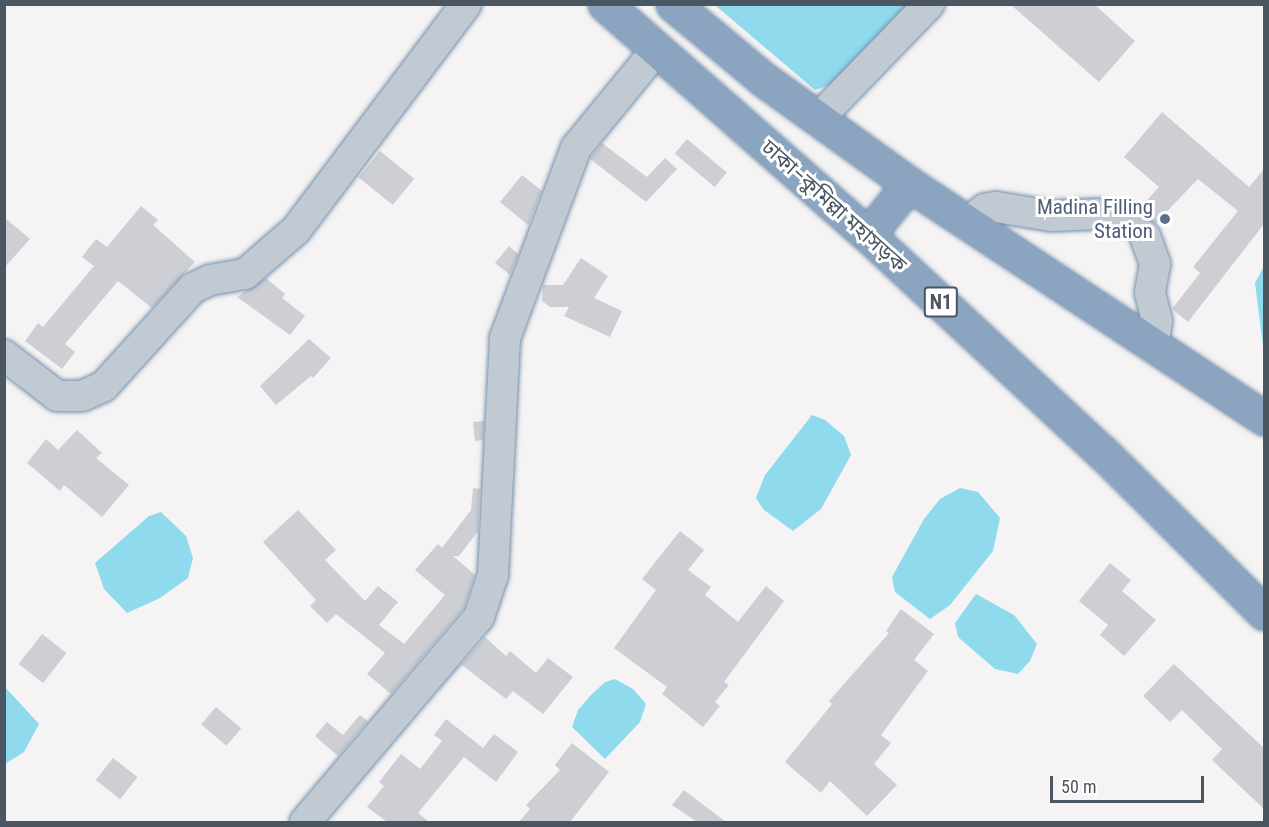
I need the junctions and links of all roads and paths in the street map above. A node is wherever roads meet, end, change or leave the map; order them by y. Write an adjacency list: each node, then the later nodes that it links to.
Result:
1 (466, 4): 11 (street)
2 (605, 4): 5 (highway, ঢাকা–কুমিল্লা মহাসড়ক / N1)
3 (673, 4): 6 (highway)
4 (929, 4): 6 (street)
5 (657, 49): 9 (highway, ঢাকা–কুমিল্লা মহাসড়ক / N1); 14 (street)
6 (818, 119): 7 (highway)
7 (909, 184): 8 (highway); 9 (highway)
8 (967, 223): 10 (highway); 10 (street)
9 (868, 235): 13 (highway, ঢাকা–কুমিল্লা মহাসড়ক / N1)
10 (1153, 346): 12 (highway)
11 (4, 356)
12 (1264, 418)
13 (1264, 613)
14 (305, 822)

